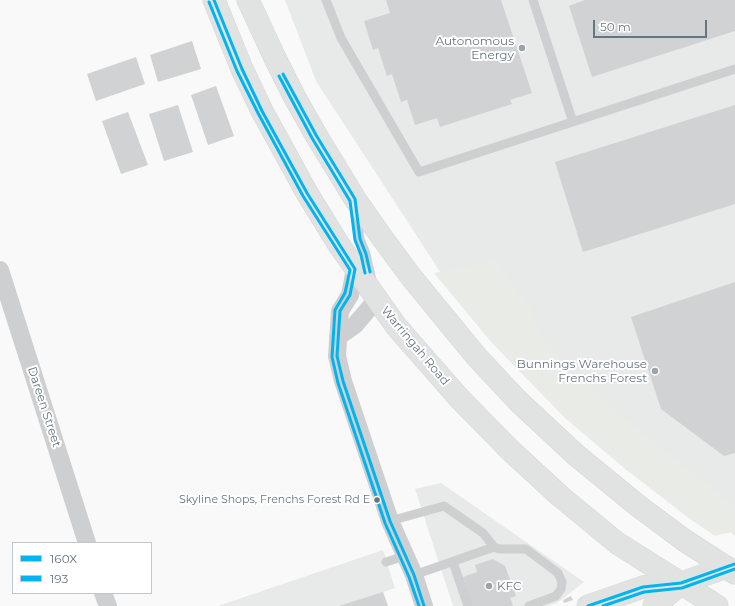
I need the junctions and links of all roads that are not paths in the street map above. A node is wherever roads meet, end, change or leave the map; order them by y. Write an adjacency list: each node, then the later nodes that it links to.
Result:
1 (214, 0): 8 (main road, Warringah Road)
2 (248, 0): 7 (main road)
3 (326, 0): 6 (lane)
4 (533, 0): 6 (lane)
5 (735, 69): 6 (lane)
6 (573, 122)
7 (355, 199): 10 (lane); 18 (main road)
8 (355, 268): 10 (main road, Warringah Road); 11 (street)
9 (0, 270): 13 (street, Dareen Street)
10 (377, 299): 11 (street); 20 (main road, Warringah Road)
11 (338, 337): 12 (street)
12 (390, 521): 14 (lane); 15 (street)
13 (88, 542)
14 (496, 548): 17 (lane); 25 (lane)
15 (405, 556): 16 (lane); 19 (street)
16 (386, 562)
17 (453, 562): 19 (lane); 24 (lane)
18 (732, 568): 20 (main road)
19 (414, 575): 23 (street)
20 (681, 583): 26 (main road); 27 (main road); 28 (main road, Warringah Road)
21 (104, 594): 22 (street)
22 (108, 606)
23 (424, 606)
24 (468, 606)
25 (529, 606)
26 (588, 606)
27 (654, 606)
28 (717, 606)

